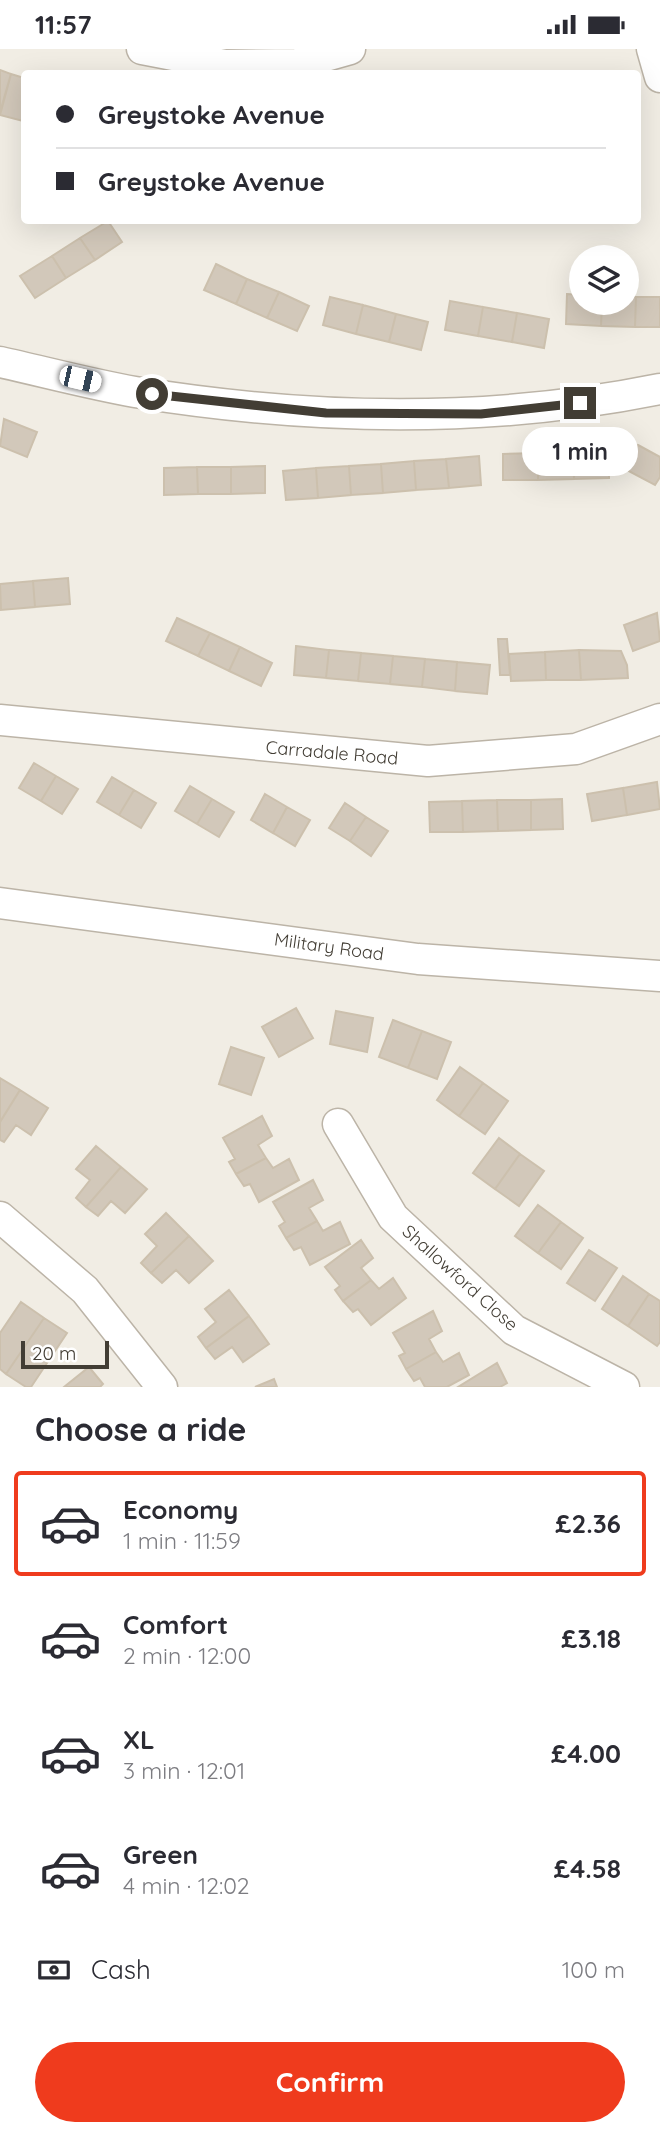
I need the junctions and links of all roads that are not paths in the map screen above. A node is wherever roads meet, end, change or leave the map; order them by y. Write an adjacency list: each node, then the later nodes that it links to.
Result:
1 (142, 49): 2 (street)
2 (350, 49)
3 (652, 49): 4 (street)
4 (660, 77)
5 (0, 362): 6 (street)
6 (660, 389)
7 (660, 719): 8 (street, Carradale Road)
8 (0, 720)
9 (0, 903): 10 (street, Military Road)
10 (660, 976)
11 (338, 1124): 14 (street, Shallowford Close)
12 (2, 1223): 13 (street)
13 (162, 1387)
14 (624, 1387)

